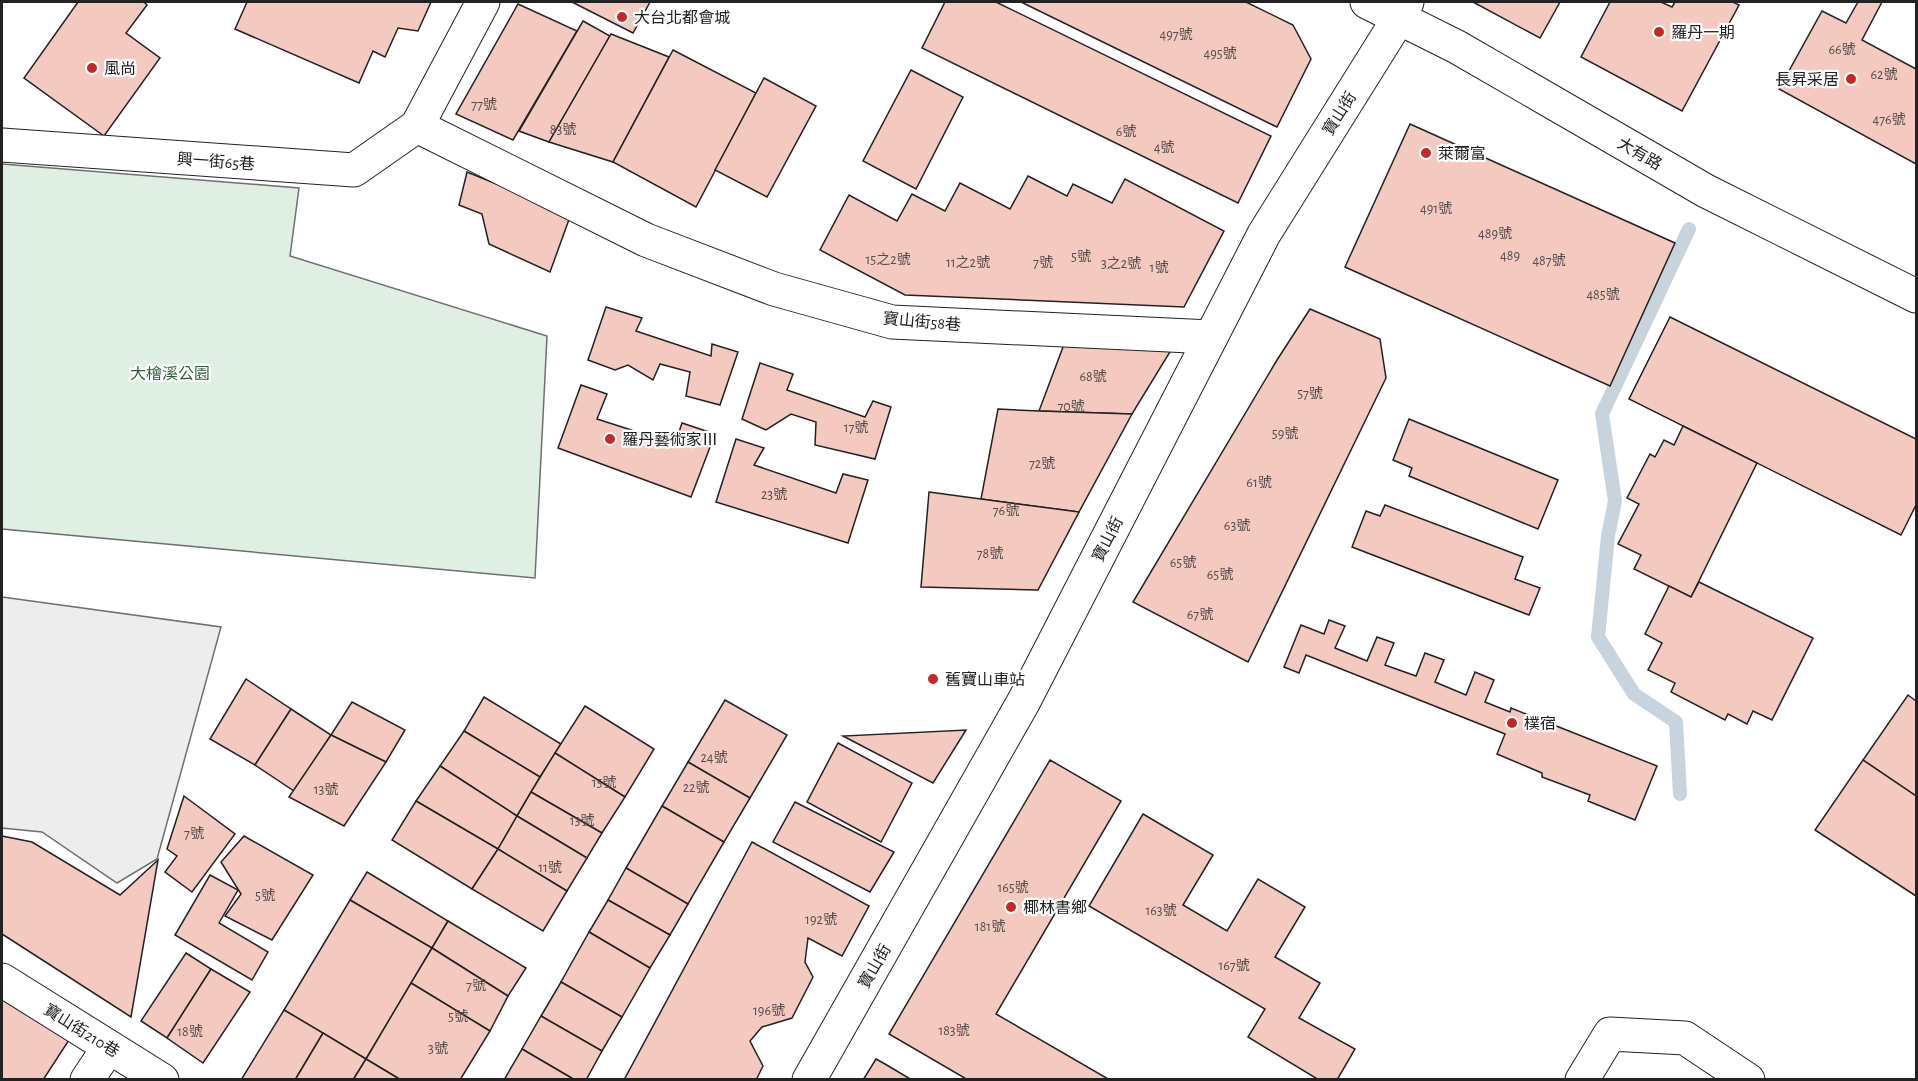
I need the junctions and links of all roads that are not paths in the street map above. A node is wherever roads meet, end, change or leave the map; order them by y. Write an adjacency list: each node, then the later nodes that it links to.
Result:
1 (483, 2): 4 (street, 興一街65巷)
2 (1367, 2): 3 (street, 大有路)
3 (1403, 10): 6 (street, 大有路); 7 (street, 寶山街)
4 (417, 126): 5 (street, 興一街65巷); 7 (street, 寶山街58巷)
5 (2, 145)
6 (1917, 296)
7 (1211, 337): 12 (street, 寶山街)
8 (2, 980): 9 (street, 寶山街210巷)
9 (109, 1047): 10 (street); 11 (street, 寶山街210巷)
10 (87, 1080)
11 (162, 1080)
12 (809, 1080)
13 (1582, 1080): 14 (street)
14 (1748, 1080)

